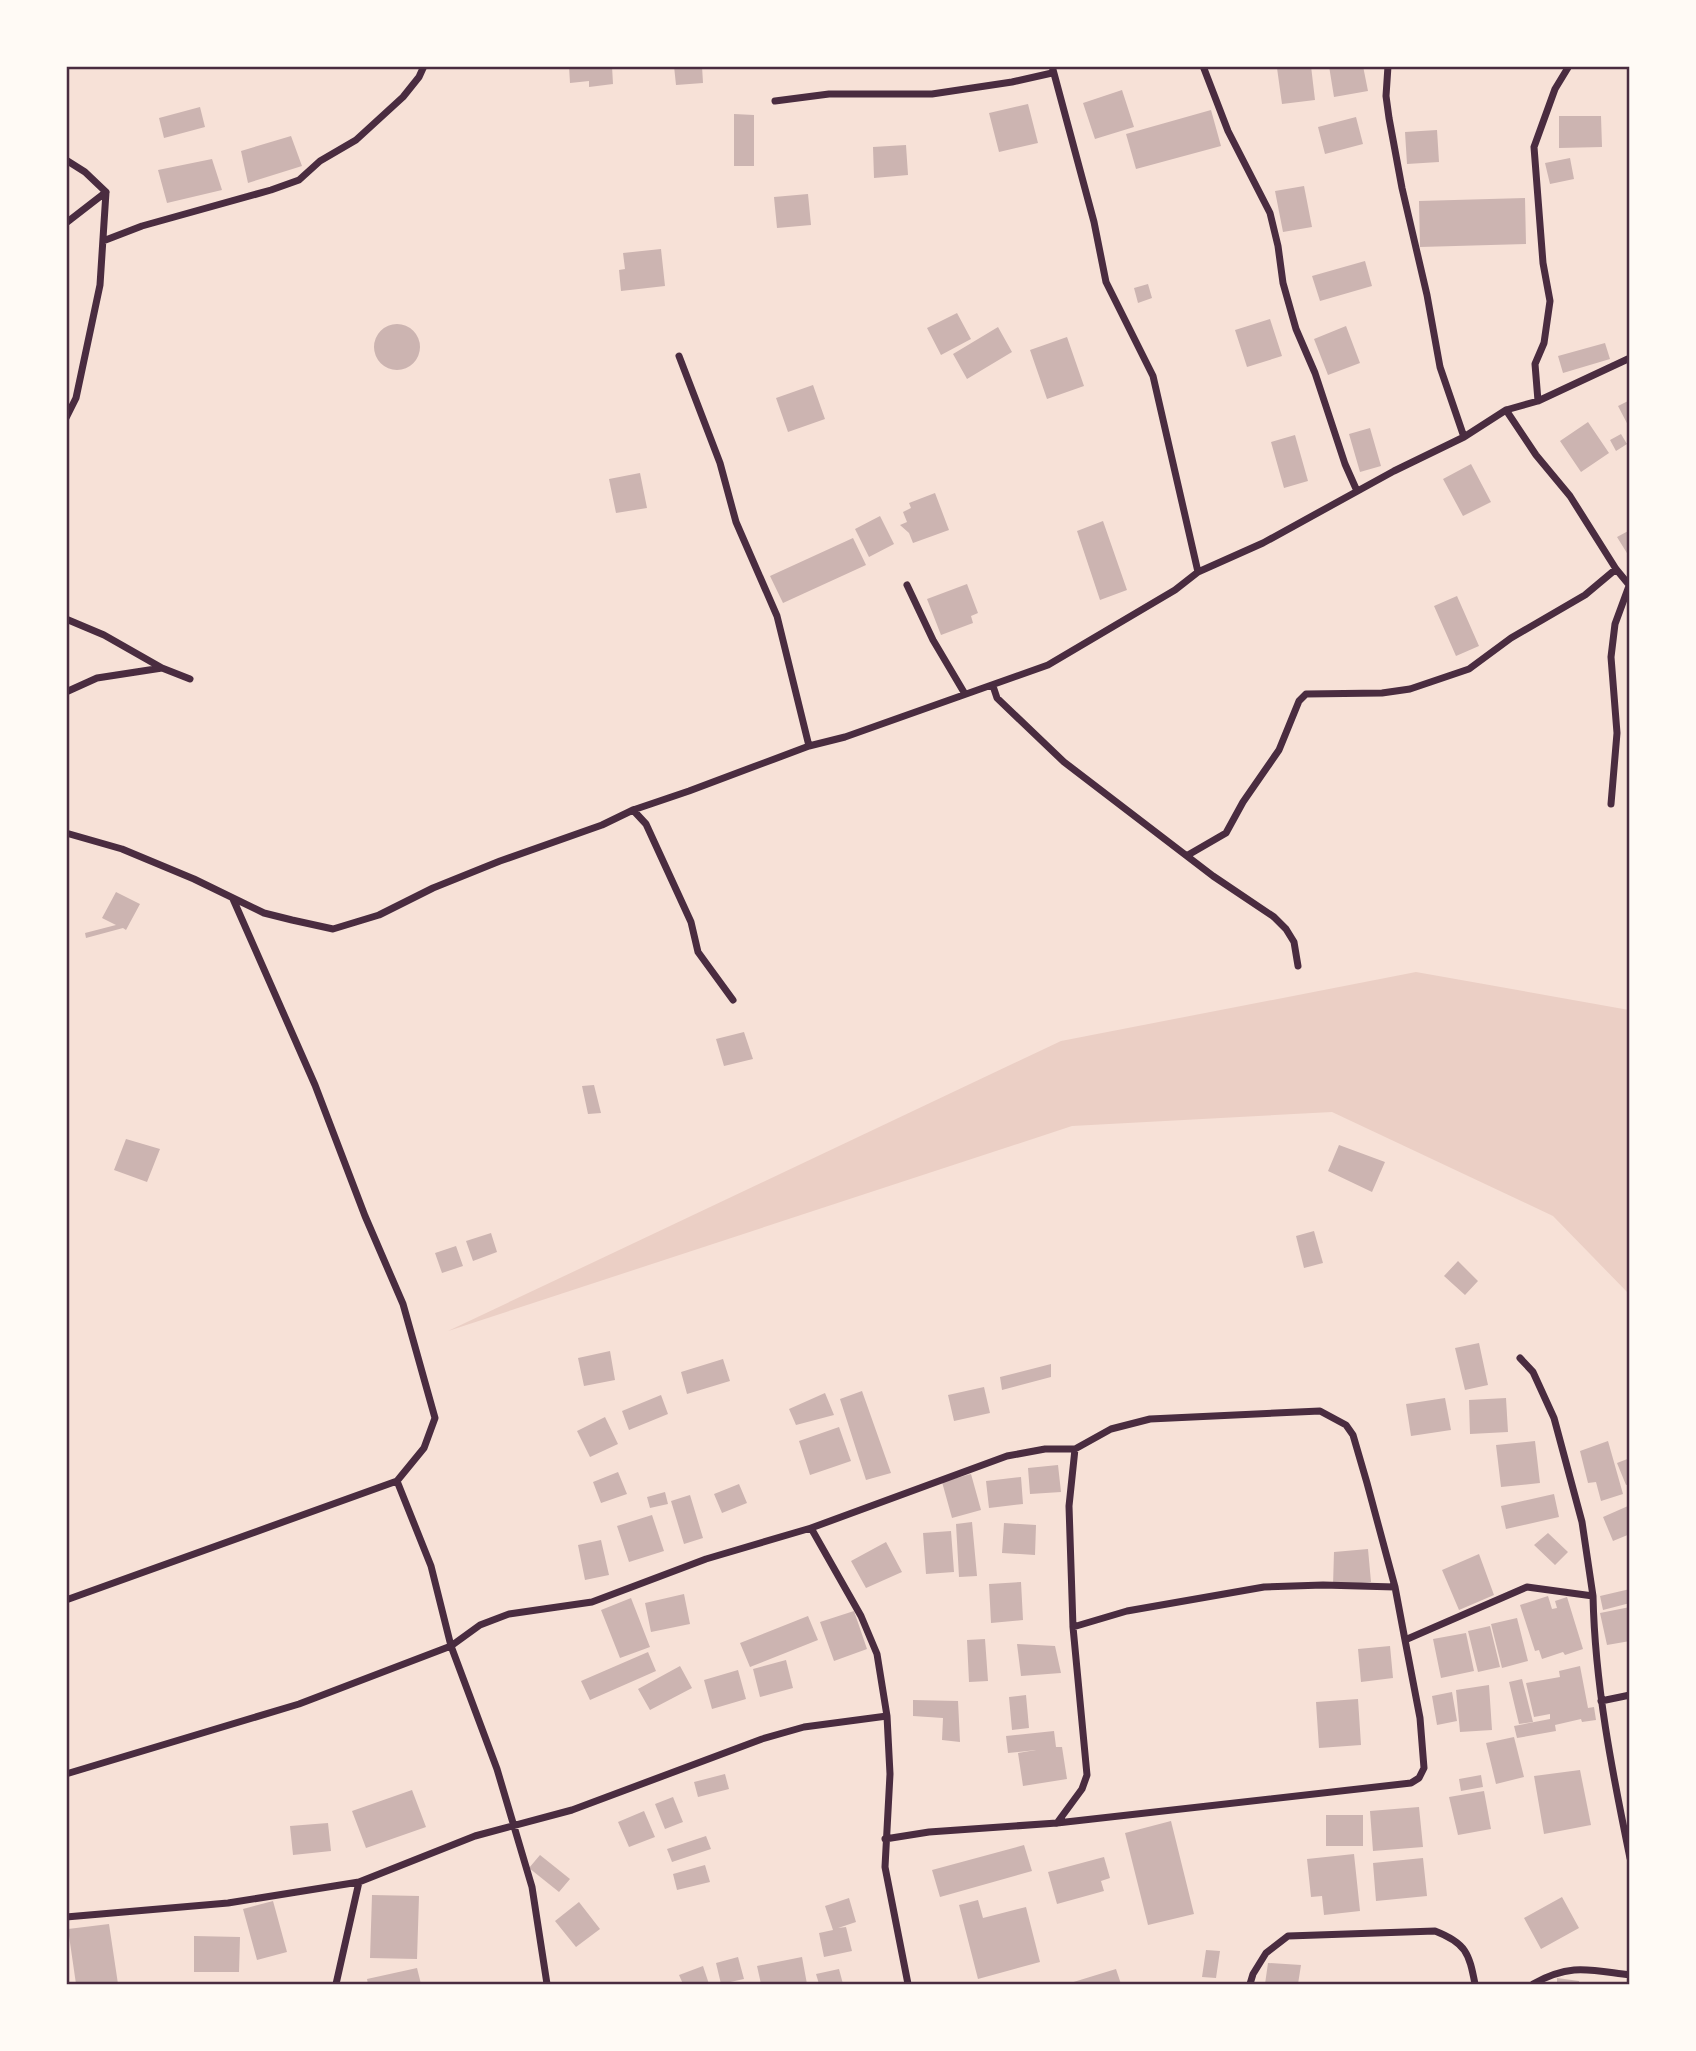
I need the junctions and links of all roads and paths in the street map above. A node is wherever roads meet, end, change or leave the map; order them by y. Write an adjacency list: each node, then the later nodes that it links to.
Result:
1 (424, 66): 10 (street)
2 (1203, 66): 17 (street)
3 (1388, 66): 16 (street)
4 (1569, 66): 13 (street)
5 (1052, 70): 6 (street); 19 (street)
6 (775, 101)
7 (66, 160): 8 (street)
8 (106, 192): 9 (street); 10 (street)
9 (66, 223)
10 (103, 241): 15 (street)
11 (679, 356): 28 (street)
12 (1629, 358): 13 (street)
13 (1538, 401): 14 (street)
14 (1506, 410): 16 (street); 18 (street)
15 (66, 418)
16 (1464, 437): 17 (street)
17 (1357, 491): 19 (street)
18 (1616, 569): 21 (street); 32 (street)
19 (1198, 572): 25 (street)
20 (907, 585): 27 (street)
21 (1629, 586): 29 (street)
22 (66, 620): 23 (street)
23 (162, 668): 24 (street); 26 (street)
24 (190, 678)
25 (993, 686): 27 (street); 32 (street)
26 (66, 692)
27 (965, 695): 28 (street)
28 (809, 746): 30 (street)
29 (1611, 804)
30 (633, 810): 33 (street); 35 (street)
31 (66, 834): 33 (street)
32 (1188, 855): 34 (street)
33 (233, 898): 38 (street)
34 (1298, 966)
35 (733, 1000)
36 (1520, 1358): 41 (street)
37 (1075, 1449): 39 (street); 40 (street); 43 (street)
38 (397, 1481): 42 (street); 45 (street)
39 (811, 1528): 45 (street); 48 (street)
40 (1395, 1587): 43 (street); 44 (street)
41 (1593, 1596): 44 (street); 47 (street)
42 (66, 1600)
43 (1073, 1627): 50 (street)
44 (1405, 1640): 50 (street)
45 (452, 1646): 49 (street); 51 (street)
46 (1629, 1695): 47 (street)
47 (1601, 1700): 53 (street)
48 (887, 1716): 51 (street); 52 (street)
49 (66, 1774)
50 (1057, 1824): 52 (street)
51 (514, 1826): 54 (street); 58 (street)
52 (886, 1839): 59 (street)
53 (1629, 1858)
54 (359, 1882): 55 (street); 57 (street)
55 (66, 1917)
56 (1629, 1975): 62 (street)
57 (337, 1984)
58 (547, 1984)
59 (908, 1984)
60 (1250, 1984): 61 (street)
61 (1475, 1984)
62 (1533, 1984)

